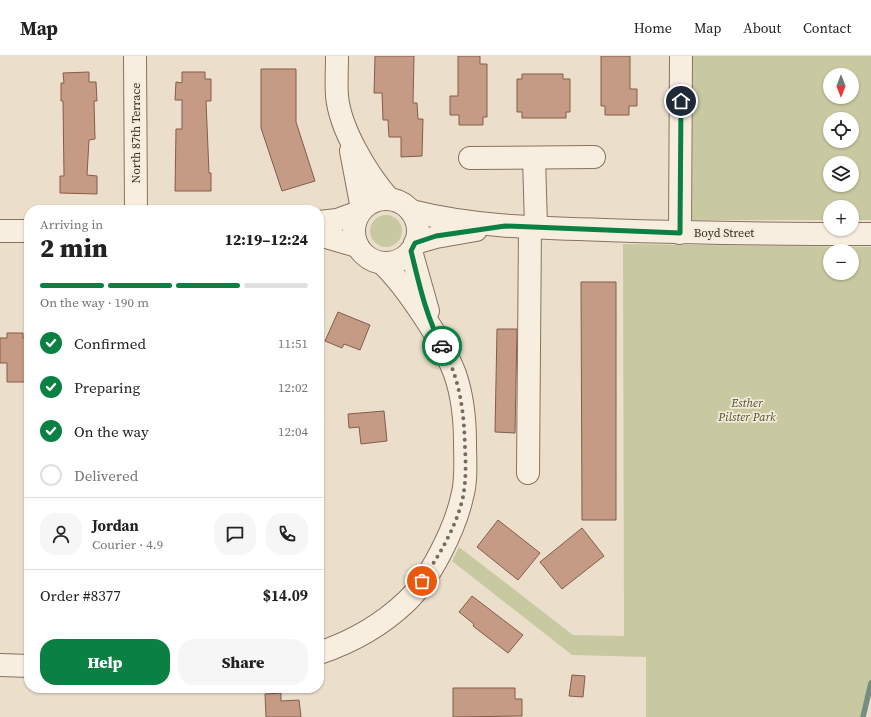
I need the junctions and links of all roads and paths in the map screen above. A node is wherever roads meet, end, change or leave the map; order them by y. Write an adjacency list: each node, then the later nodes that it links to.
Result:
1 (135, 56): 9 (street, North 87th Terrace)
2 (337, 56): 4 (street)
3 (681, 56): 17 (street)
4 (346, 128): 8 (street); 10 (street)
5 (594, 157): 7 (street)
6 (470, 158): 7 (street)
7 (534, 158): 14 (street)
8 (388, 199): 10 (street); 11 (street, Boyd Street)
9 (136, 205)
10 (361, 211): 12 (street); 20 (street)
11 (411, 211): 13 (street, Boyd Street); 21 (street)
12 (324, 221)
13 (505, 226): 14 (street, Boyd Street); 21 (street, Boyd Street)
14 (533, 226): 17 (street, Boyd Street); 24 (street)
15 (0, 231): 16 (street)
16 (24, 231)
17 (680, 233): 18 (street, Boyd Street)
18 (871, 234)
19 (324, 236): 20 (street)
20 (357, 246): 22 (street)
21 (413, 247): 22 (street, Boyd Street); 23 (street)
22 (382, 263): 23 (street)
23 (438, 339): 25 (street)
24 (528, 473)
25 (324, 651)
26 (0, 666): 27 (street)
27 (24, 666)

